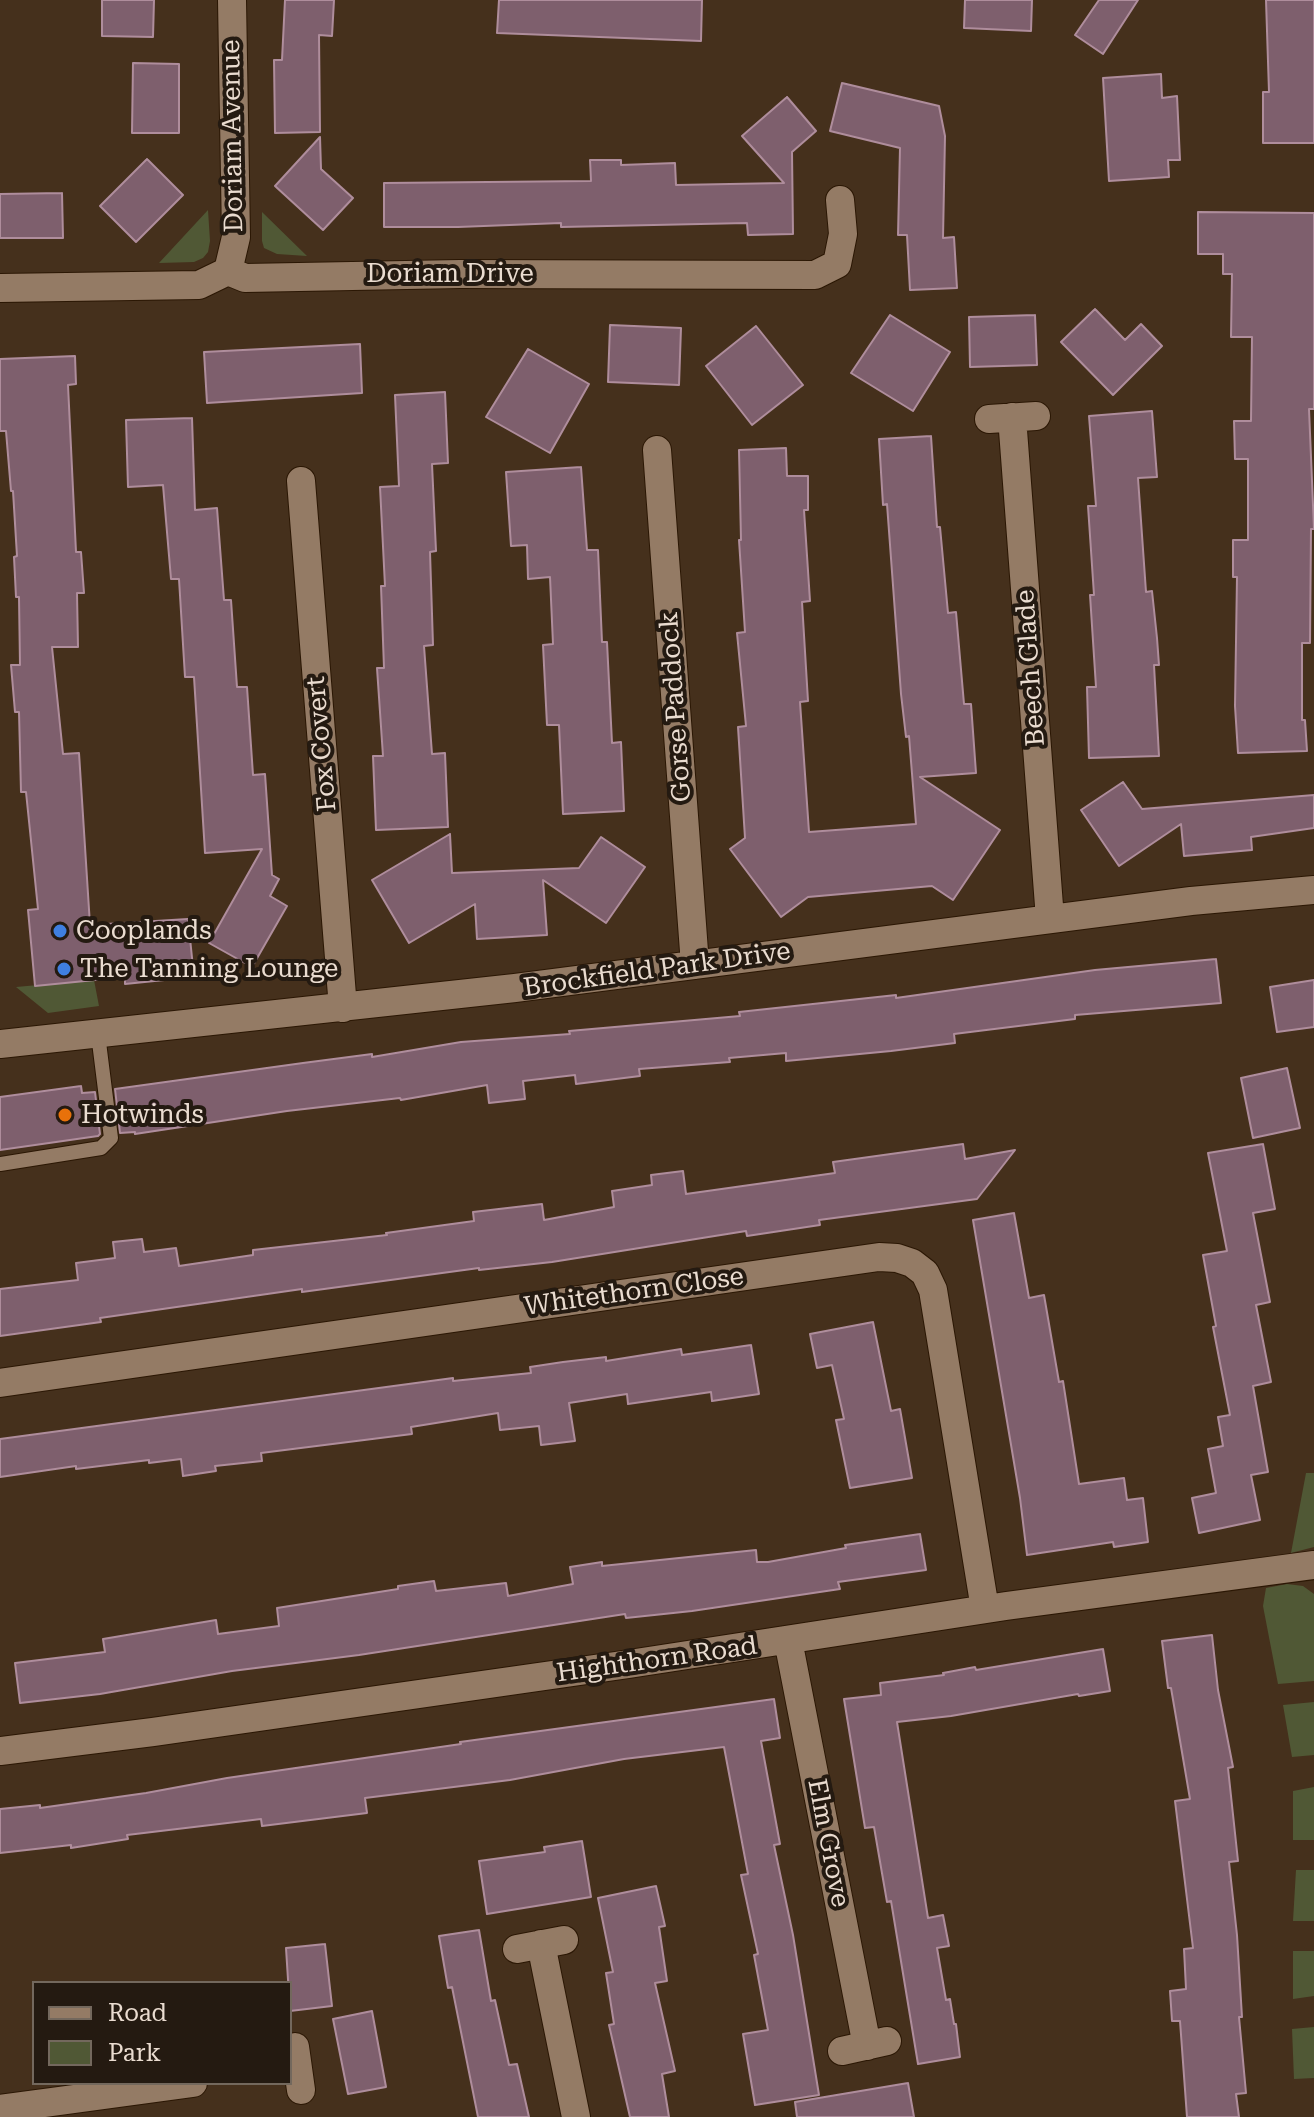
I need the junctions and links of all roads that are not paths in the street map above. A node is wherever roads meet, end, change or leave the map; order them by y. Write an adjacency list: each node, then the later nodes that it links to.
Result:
1 (232, 0): 3 (street, Doriam Avenue)
2 (840, 200): 3 (street, Doriam Drive)
3 (228, 271): 4 (street)
4 (0, 288)
5 (1012, 417): 9 (street, Beech Glade)
6 (657, 450): 10 (street, Gorse Paddock)
7 (301, 481): 11 (street, Fox Covert)
8 (1314, 890): 9 (street, Brockfield Park Drive)
9 (1050, 919): 10 (street, Brockfield Park Drive)
10 (695, 965): 11 (street, Brockfield Park Drive)
11 (343, 1008): 12 (street, Brockfield Park Drive)
12 (98, 1034): 13 (street, Brockfield Park Drive); 14 (lane)
13 (0, 1044)
14 (0, 1164)
15 (0, 1383): 17 (street, Whitethorn Close)
16 (1314, 1565): 17 (street, Highthorn Road)
17 (985, 1609): 18 (street, Highthorn Road)
18 (788, 1640): 19 (street, Highthorn Road); 21 (street, Elm Grove)
19 (0, 1751)
20 (541, 1944): 24 (street)
21 (865, 2046)
22 (178, 2085): 23 (street)
23 (0, 2109)
24 (576, 2117)

